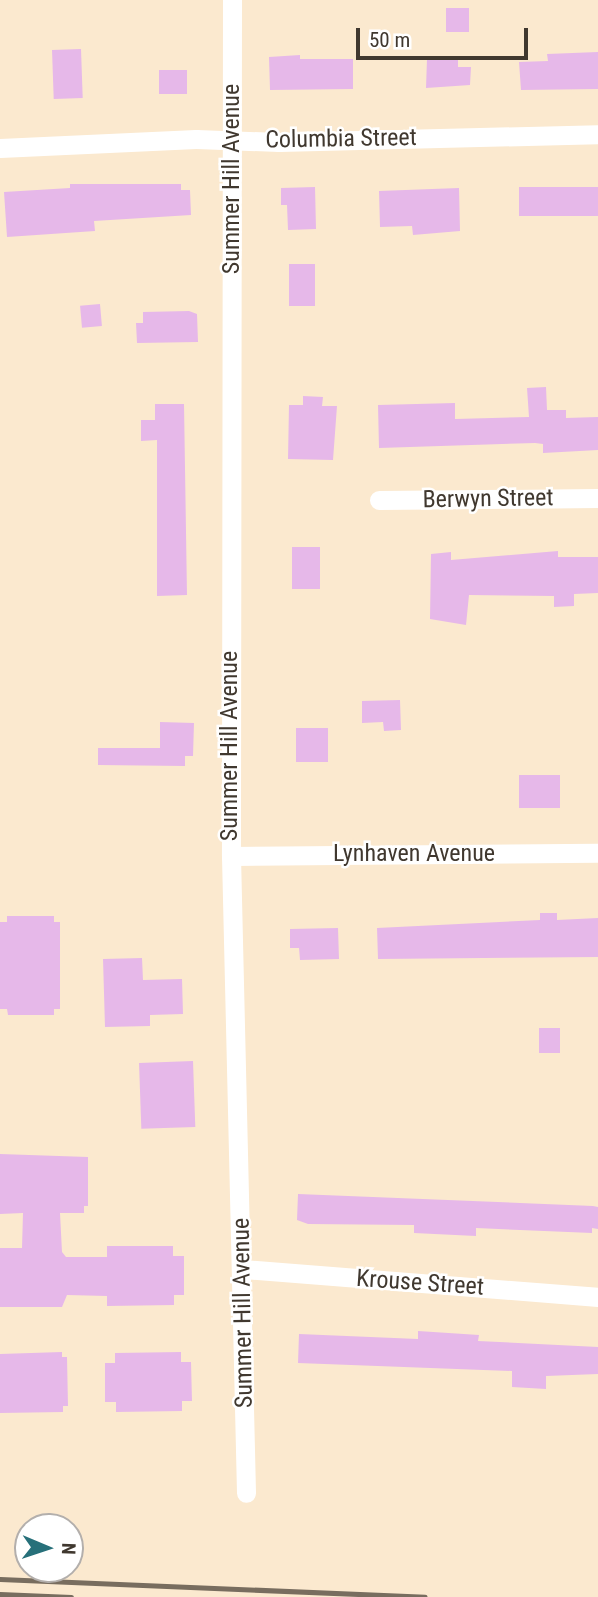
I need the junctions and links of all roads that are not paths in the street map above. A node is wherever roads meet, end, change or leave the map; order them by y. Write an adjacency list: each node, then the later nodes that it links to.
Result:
1 (232, 0): 3 (street, Summer Hill Avenue)
2 (598, 134): 3 (street, Columbia Street)
3 (233, 139): 4 (street, Columbia Street); 8 (street, Summer Hill Avenue)
4 (0, 148)
5 (598, 498): 6 (street, Berwyn Street)
6 (379, 500)
7 (598, 853): 8 (street, Lynhaven Avenue)
8 (231, 856): 9 (street, Summer Hill Avenue)
9 (243, 1269): 10 (street, Krouse Street); 11 (street, Summer Hill Avenue)
10 (598, 1297)
11 (246, 1493)

